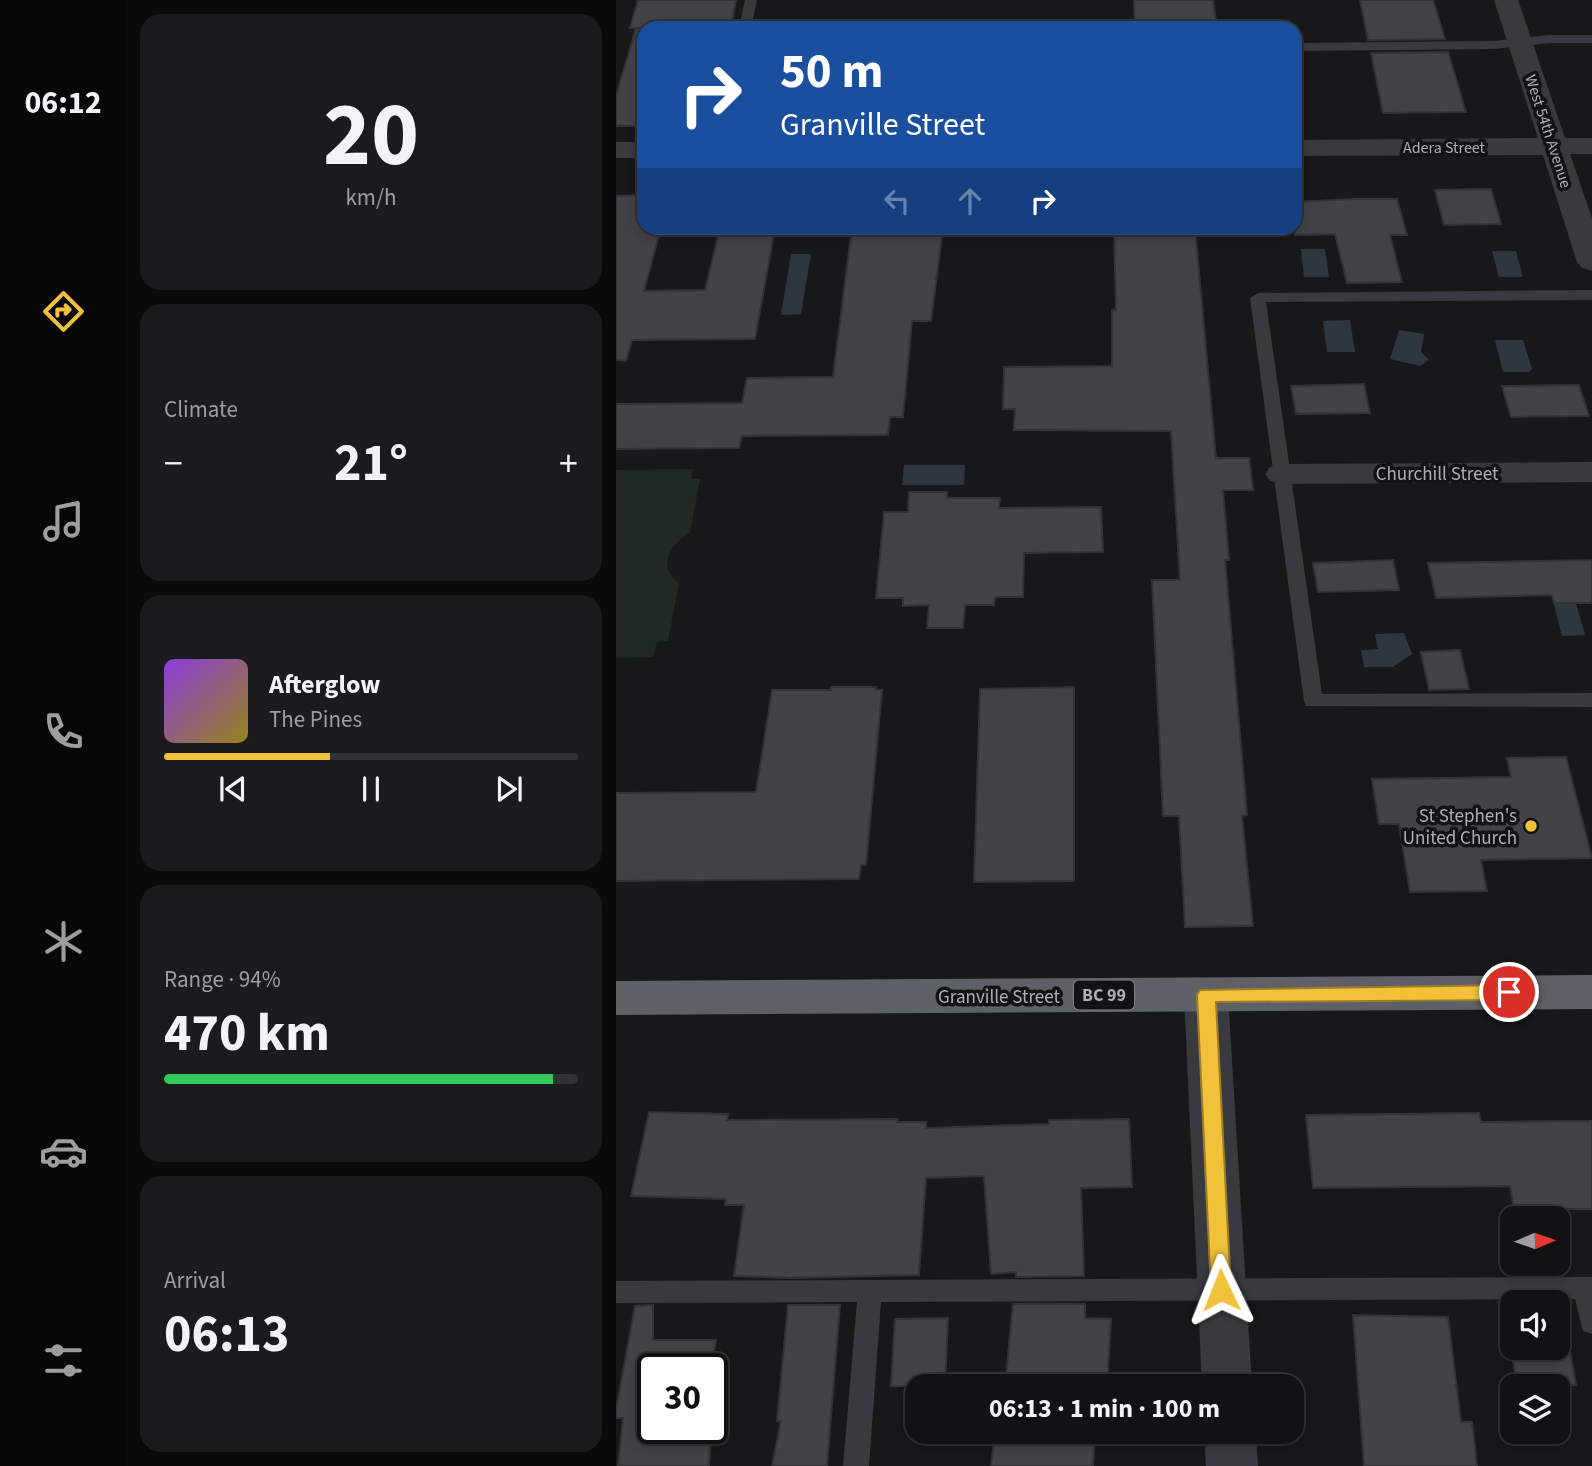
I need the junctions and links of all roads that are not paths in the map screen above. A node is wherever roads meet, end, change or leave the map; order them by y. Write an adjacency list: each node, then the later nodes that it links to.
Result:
1 (751, 0): 3 (lane)
2 (1506, 0): 5 (street, West 54th Avenue)
3 (746, 21)
4 (1592, 39): 5 (lane)
5 (1521, 42): 6 (lane); 7 (street, West 54th Avenue)
6 (1302, 47)
7 (1554, 146): 8 (street, Adera Street); 9 (street, Adera Street); 12 (street, West 54th Avenue)
8 (1592, 146)
9 (1302, 148)
10 (616, 150): 11 (street)
11 (637, 150)
12 (1592, 262)
13 (1592, 295): 15 (lane)
14 (1592, 472): 15 (street, Churchill Street)
15 (1282, 474): 16 (lane)
16 (1592, 700)
17 (1592, 992): 18 (highway, Granville Street / BC 99)
18 (1206, 995): 19 (highway, Granville Street / BC 99); 21 (street)
19 (616, 998)
20 (1588, 1288): 21 (lane); 24 (lane)
21 (1221, 1290): 22 (lane); 25 (street)
22 (870, 1291): 23 (lane); 27 (lane)
23 (616, 1292)
24 (1592, 1323)
25 (1226, 1374)
26 (1231, 1444): 28 (street)
27 (856, 1466)
28 (1233, 1466)

